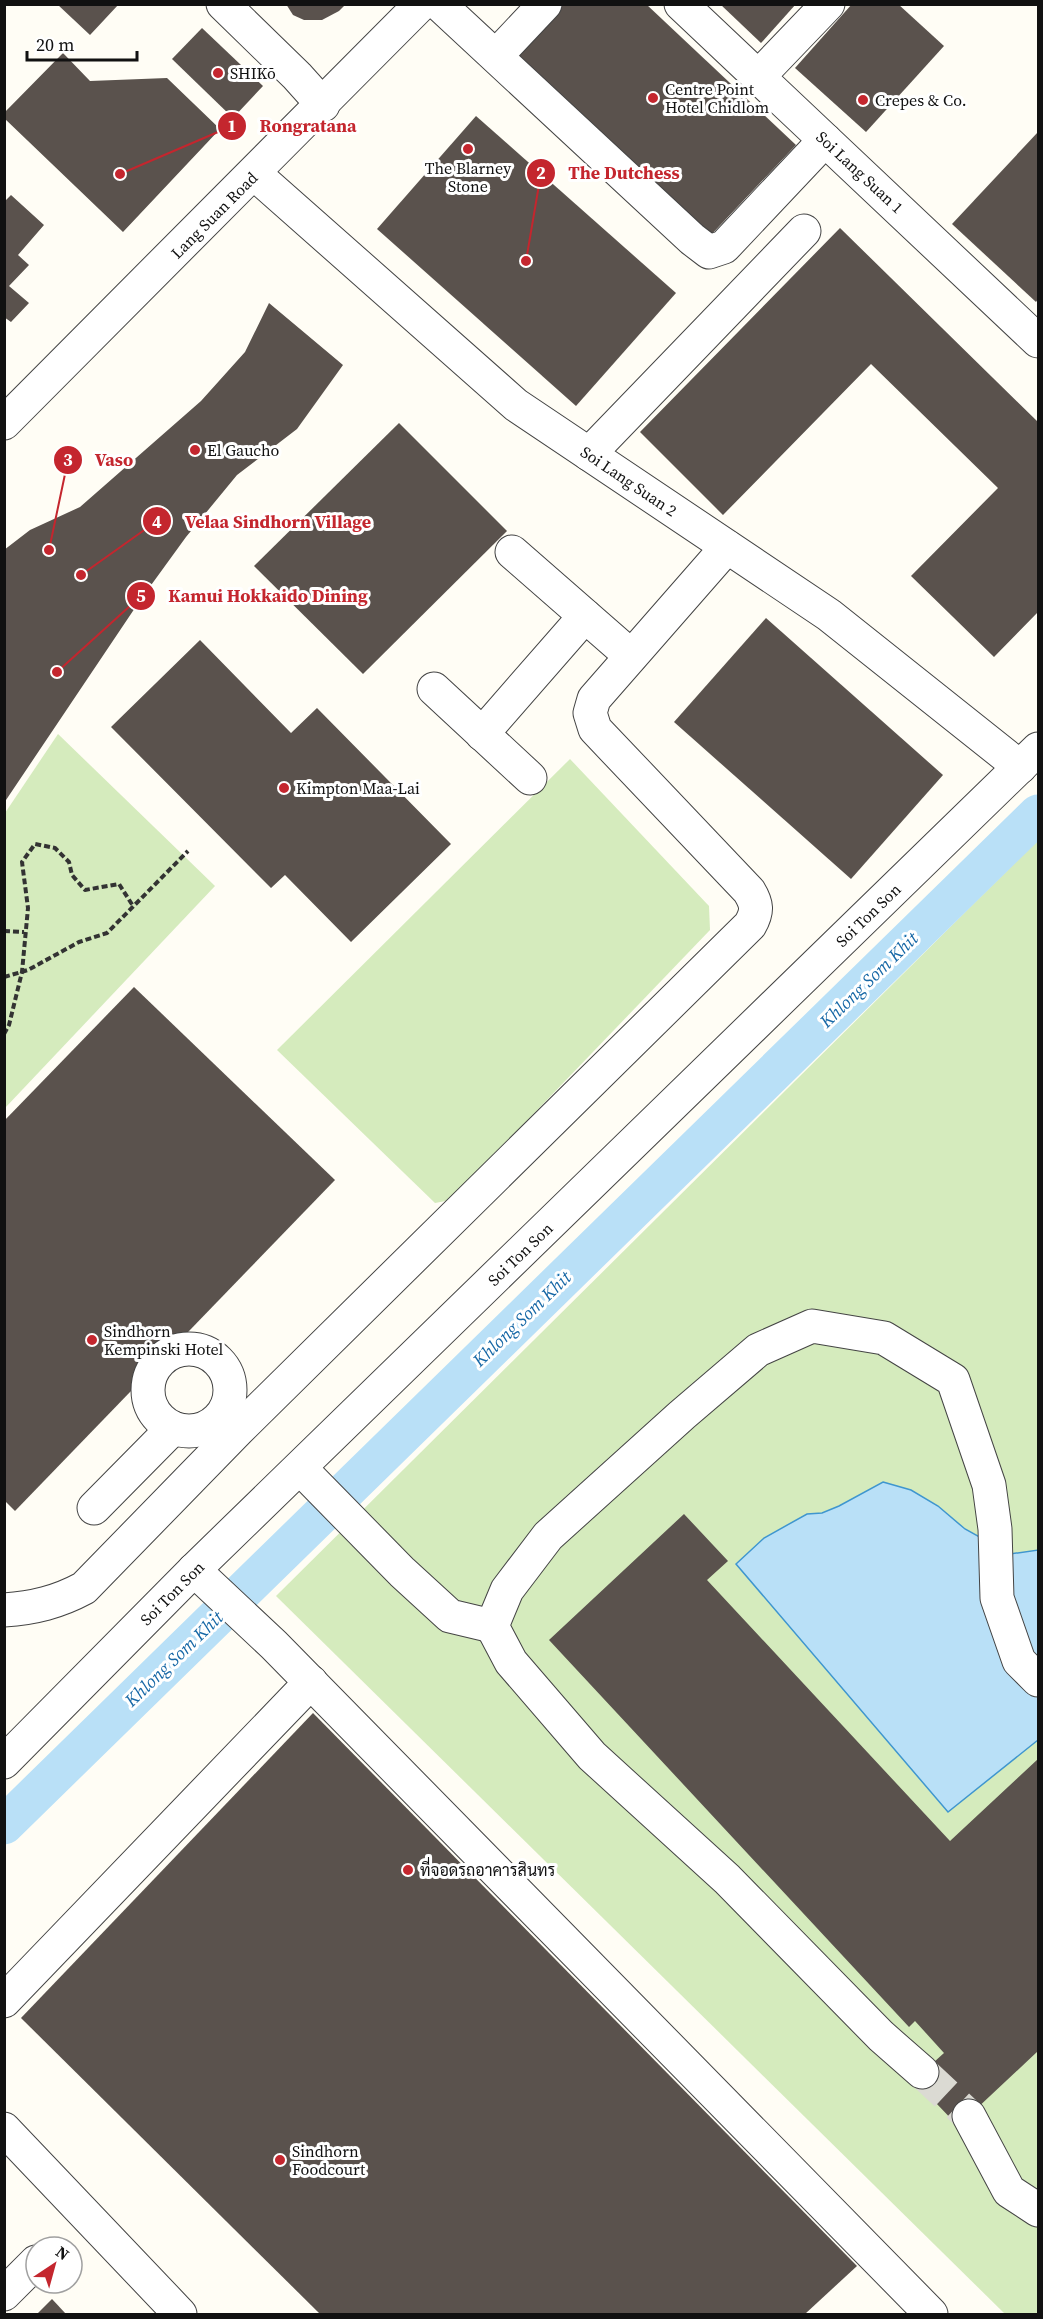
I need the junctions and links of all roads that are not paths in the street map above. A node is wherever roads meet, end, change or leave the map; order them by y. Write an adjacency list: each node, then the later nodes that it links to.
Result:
1 (223, 4): 9 (street)
2 (421, 4): 9 (street, Lang Suan Road)
3 (439, 4): 7 (street)
4 (545, 4): 7 (street)
5 (681, 4): 8 (street, Soi Lang Suan 1)
6 (828, 4): 8 (street)
7 (496, 56): 10 (street)
8 (758, 77): 10 (street, Soi Lang Suan 1)
9 (323, 105): 11 (street, Lang Suan Road)
10 (825, 140): 13 (street, Soi Lang Suan 1)
11 (255, 174): 14 (street, Lang Suan Road); 15 (street, Soi Lang Suan 2)
12 (804, 231): 15 (street)
13 (1038, 340)
14 (4, 423)
15 (589, 454): 16 (street, Soi Lang Suan 2)
16 (727, 547): 19 (street); 22 (street, Soi Lang Suan 2)
17 (512, 552): 18 (street)
18 (585, 616): 19 (street); 21 (street)
19 (631, 657): 24 (street)
20 (434, 689): 21 (street)
21 (482, 734): 23 (street)
22 (1029, 758): 26 (street, Soi Ton Son)
23 (530, 777)
24 (230, 1423): 25 (street); 25 (street); 29 (street)
25 (173, 1428): 27 (street)
26 (301, 1469): 28 (street, Soi Ton Son); 30 (street)
27 (94, 1508)
28 (194, 1570): 32 (street); 33 (street, Soi Ton Son)
29 (4, 1610)
30 (492, 1626): 31 (street); 35 (street)
31 (1038, 1680)
32 (311, 1682): 34 (street); 42 (street)
33 (4, 1762)
34 (4, 2001)
35 (922, 2072)
36 (969, 2116): 38 (street)
37 (4, 2129): 41 (street)
38 (1038, 2210)
39 (24, 2274): 40 (street)
40 (4, 2294)
41 (180, 2314)
42 (931, 2314)

